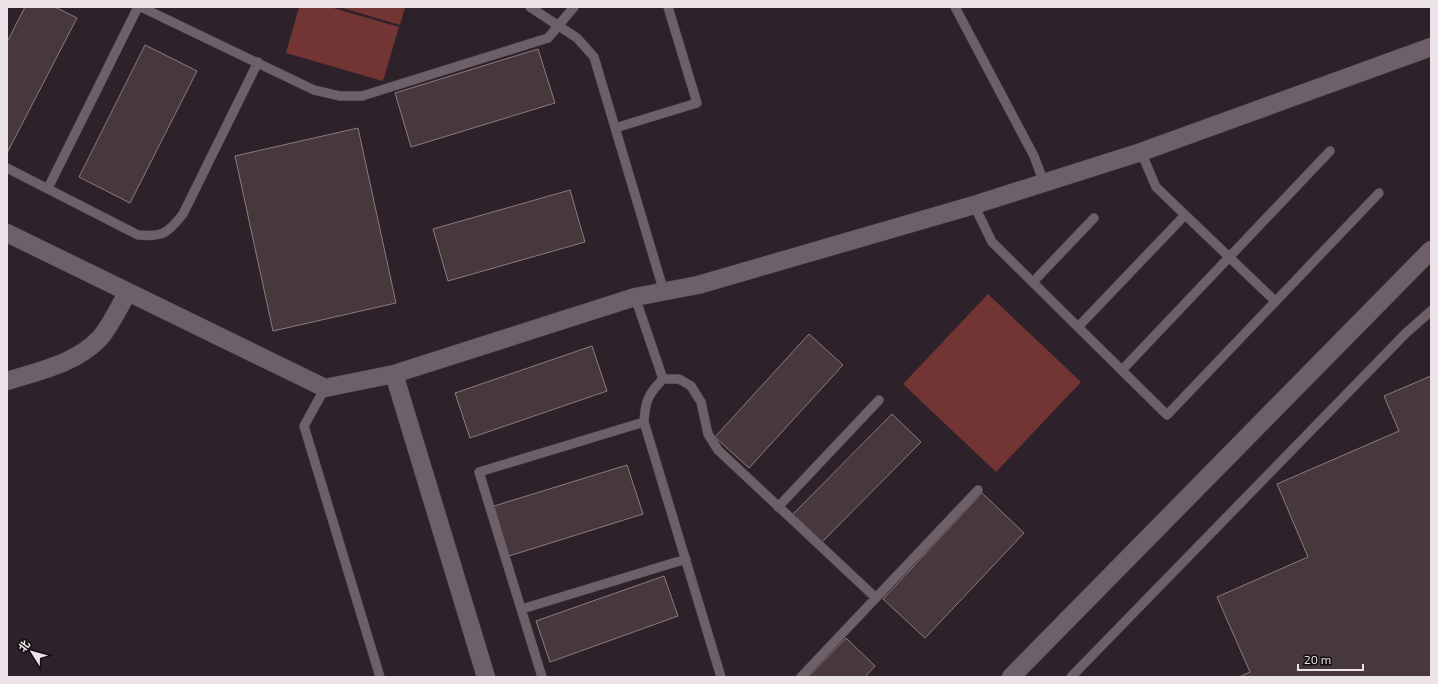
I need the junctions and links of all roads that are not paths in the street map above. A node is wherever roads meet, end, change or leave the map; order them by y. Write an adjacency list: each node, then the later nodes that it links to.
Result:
1 (140, 7): 8 (lane); 14 (lane)
2 (530, 7): 6 (lane)
3 (574, 7): 6 (lane)
4 (668, 7): 9 (lane)
5 (955, 7): 13 (lane)
6 (559, 26): 8 (lane); 9 (lane)
7 (1431, 47): 11 (street)
8 (258, 62): 14 (lane)
9 (615, 128): 24 (lane)
10 (1330, 151): 21 (lane)
11 (1141, 152): 13 (street); 17 (lane)
12 (7, 168): 14 (lane)
13 (1044, 183): 16 (street)
14 (48, 188)
15 (1379, 193): 26 (lane)
16 (974, 205): 22 (lane); 24 (street)
17 (1185, 215): 21 (lane); 28 (lane)
18 (1094, 218): 22 (lane)
19 (7, 233): 23 (street)
20 (1431, 250): 46 (street)
21 (1230, 258): 26 (lane); 29 (lane)
22 (1033, 282): 28 (lane)
23 (128, 292): 32 (street); 33 (street)
24 (664, 292): 25 (street)
25 (635, 297): 30 (street); 31 (lane)
26 (1275, 301): 29 (lane)
27 (1431, 311): 47 (lane)
28 (1078, 327): 29 (lane)
29 (1122, 370)
30 (394, 374): 33 (street); 42 (street)
31 (663, 379): 35 (lane); 37 (lane)
32 (7, 381)
33 (325, 388): 41 (lane)
34 (879, 400): 37 (lane)
35 (644, 422): 38 (lane); 40 (lane)
36 (978, 490): 39 (lane)
37 (778, 507): 39 (lane)
38 (686, 560): 40 (lane); 44 (lane)
39 (876, 598): 45 (lane)
40 (522, 609): 43 (lane)
41 (380, 677)
42 (486, 677)
43 (542, 677)
44 (721, 677)
45 (801, 677)
46 (1011, 677)
47 (1071, 677)

